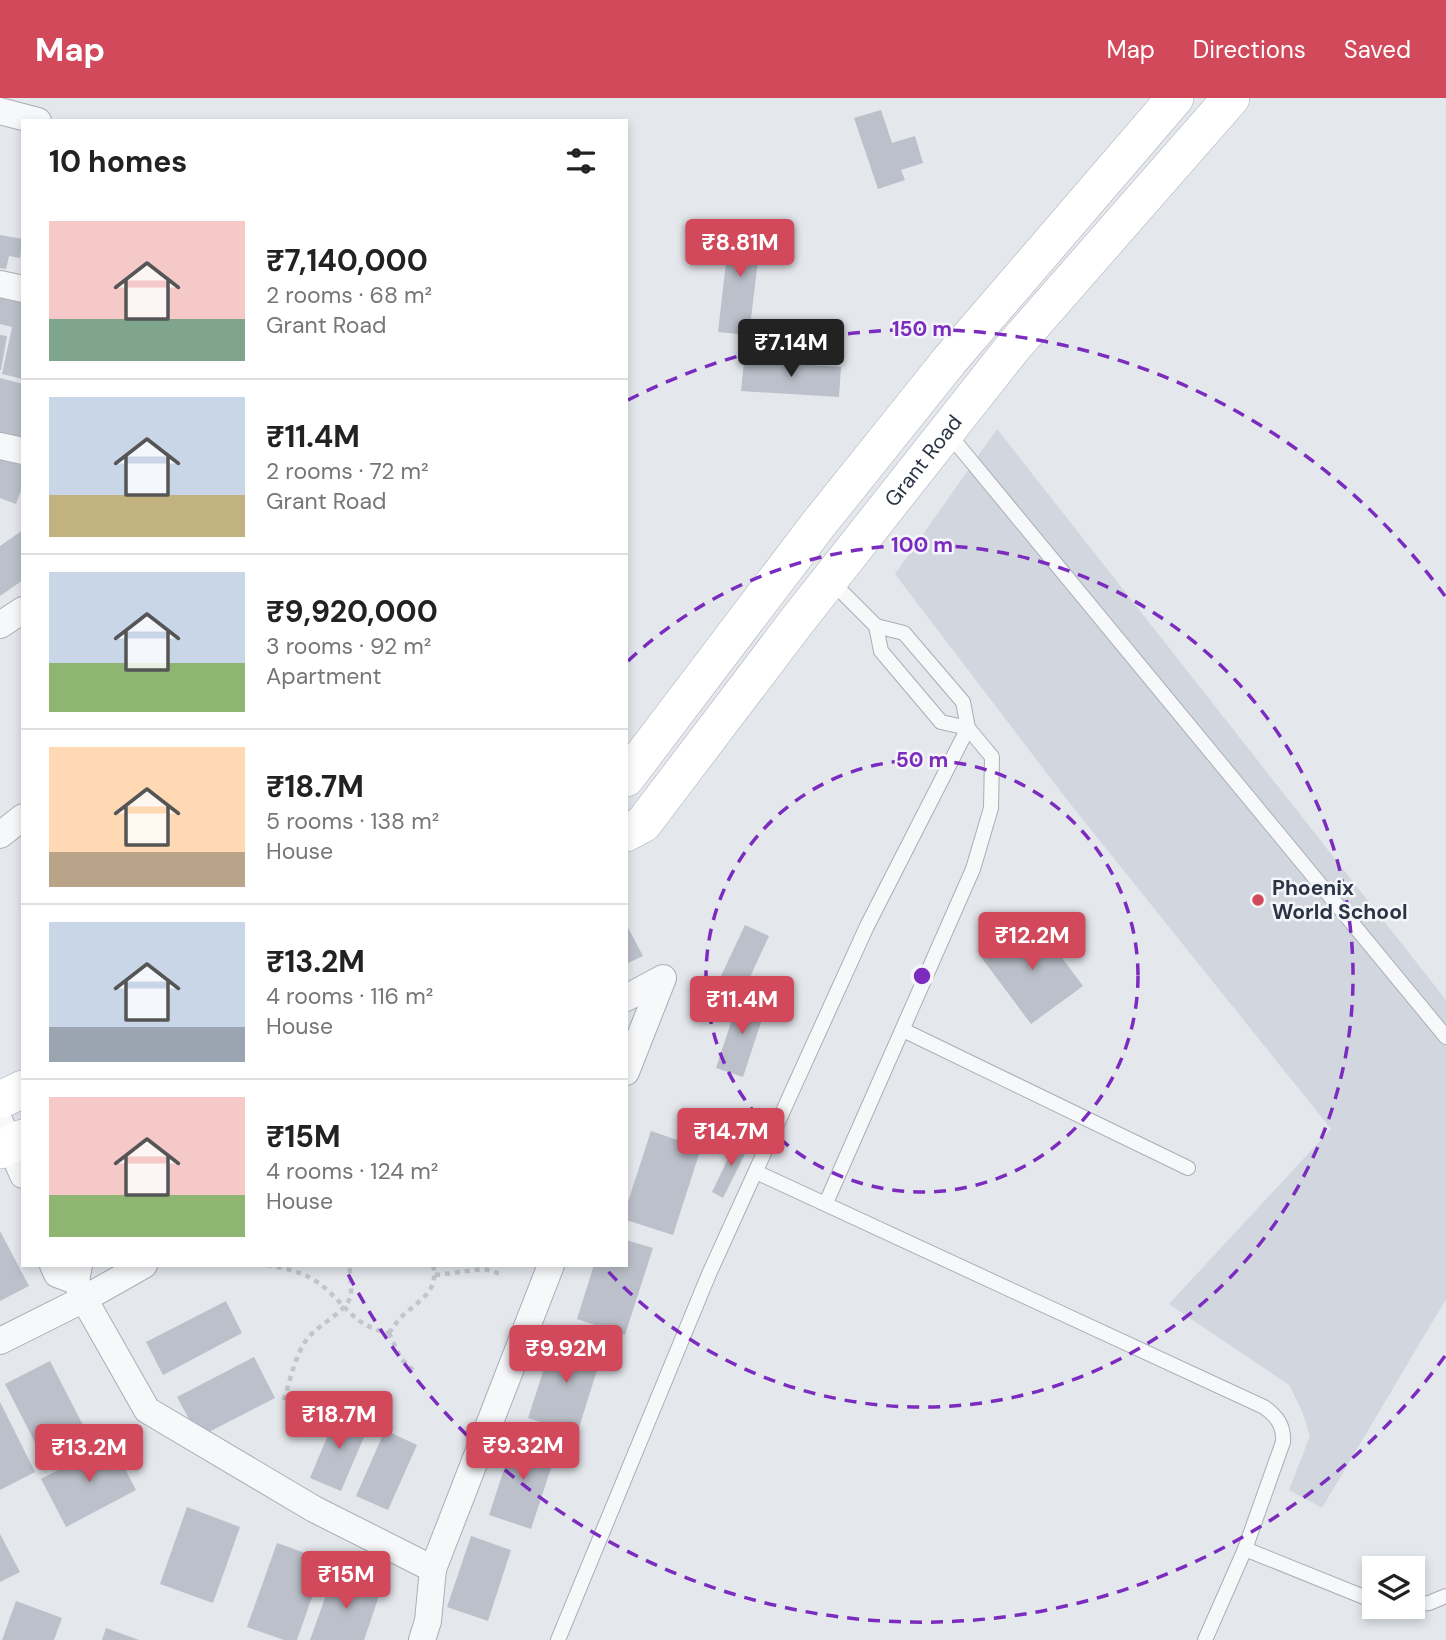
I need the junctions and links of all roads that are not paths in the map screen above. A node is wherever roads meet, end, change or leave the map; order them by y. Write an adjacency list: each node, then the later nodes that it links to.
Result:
1 (1175, 98): 15 (main road, Grant Road)
2 (1231, 98): 7 (main road, Grant Road)
3 (0, 111): 4 (street)
4 (30, 119)
5 (0, 284): 6 (street)
6 (21, 289)
7 (947, 432): 10 (main road, Grant Road); 21 (lane)
8 (0, 446): 9 (street)
9 (21, 451)
10 (830, 580): 13 (lane); 17 (main road, Grant Road)
11 (21, 611): 12 (street)
12 (0, 625)
13 (876, 626): 14 (lane); 14 (lane)
14 (968, 727): 20 (lane); 26 (lane)
15 (628, 775)
16 (21, 819): 18 (street)
17 (628, 831)
18 (0, 835)
19 (628, 997): 22 (street)
20 (903, 1030): 25 (lane); 27 (lane)
21 (1446, 1037)
22 (628, 1067)
23 (21, 1090): 24 (main road)
24 (0, 1100)
25 (1188, 1167)
26 (756, 1171): 27 (lane); 39 (lane)
27 (826, 1203): 33 (lane)
28 (54, 1267): 31 (street)
29 (136, 1267): 31 (street)
30 (550, 1267): 34 (street)
31 (79, 1282): 32 (street); 34 (street)
32 (0, 1341)
33 (1245, 1549): 35 (lane); 40 (lane)
34 (433, 1569): 38 (street)
35 (1362, 1596)
36 (1446, 1596): 37 (lane)
37 (1425, 1603)
38 (422, 1640)
39 (558, 1640)
40 (1205, 1640)

